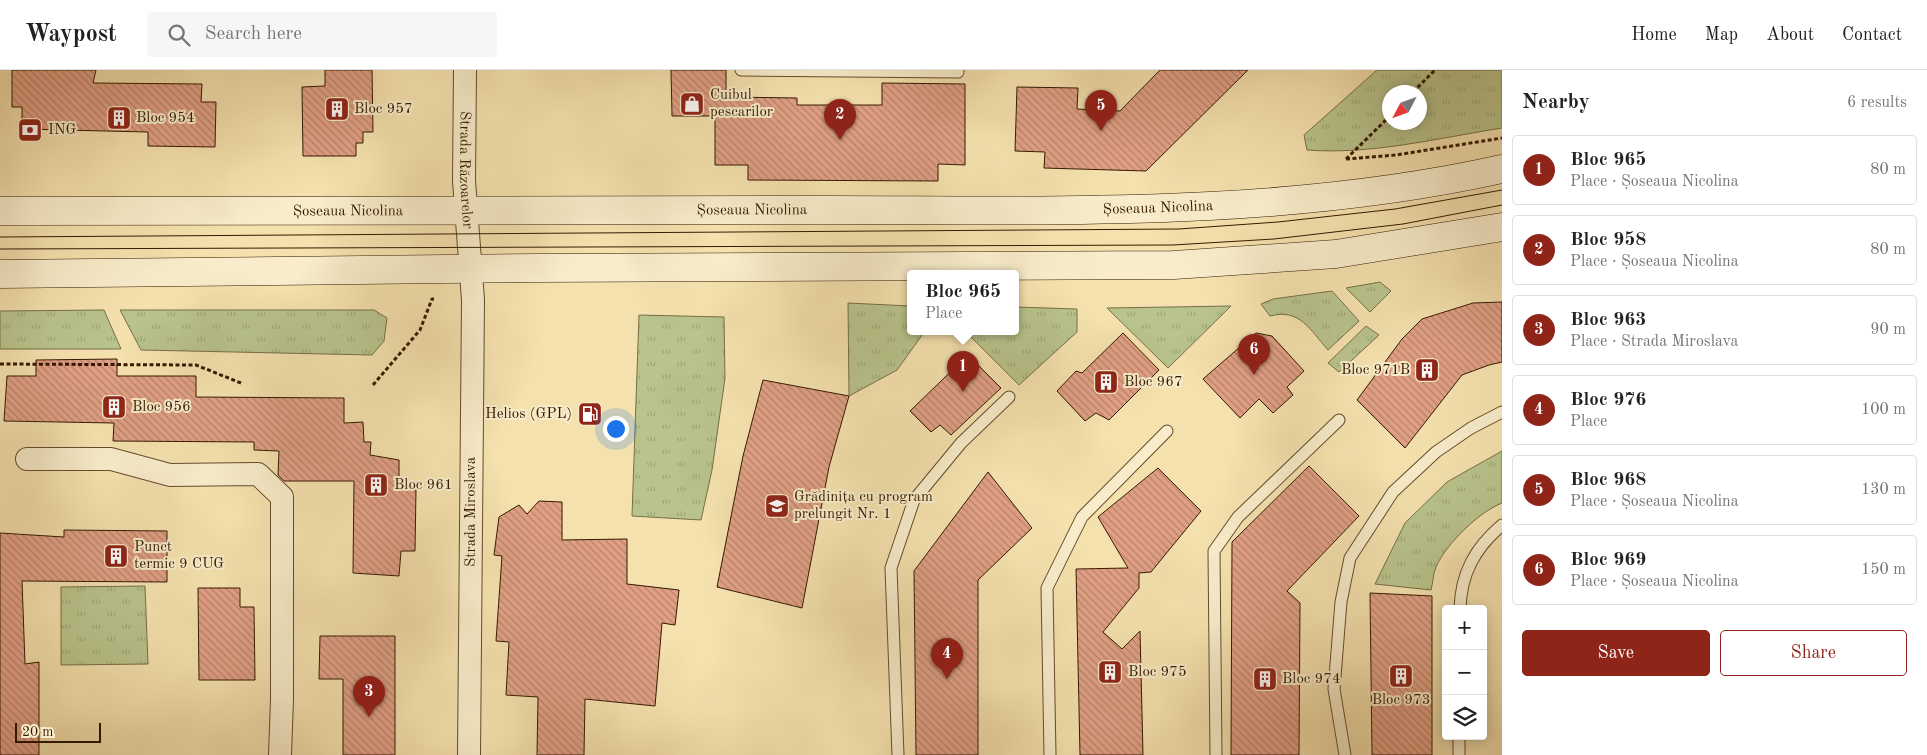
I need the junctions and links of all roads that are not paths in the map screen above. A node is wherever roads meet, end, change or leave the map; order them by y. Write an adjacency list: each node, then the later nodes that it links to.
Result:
1 (465, 70): 6 (street, Strada Răzoarelor)
2 (741, 70): 3 (lane)
3 (958, 70)
4 (1502, 169): 6 (main road, Șoseaua Nicolina)
5 (0, 211): 6 (main road, Șoseaua Nicolina)
6 (465, 212): 8 (street, Strada Răzoarelor)
7 (1502, 228): 8 (main road)
8 (470, 269): 9 (main road); 19 (street, Strada Miroslava)
9 (0, 274)
10 (1009, 397): 20 (lane)
11 (1502, 412): 23 (lane)
12 (1339, 420): 22 (lane)
13 (1167, 432): 21 (lane)
14 (27, 459): 18 (street)
15 (1502, 526): 16 (lane)
16 (1460, 605)
17 (1459, 740): 24 (lane)
18 (280, 755)
19 (469, 755)
20 (898, 755)
21 (1050, 755)
22 (1216, 755)
23 (1346, 755)
24 (1459, 755)

